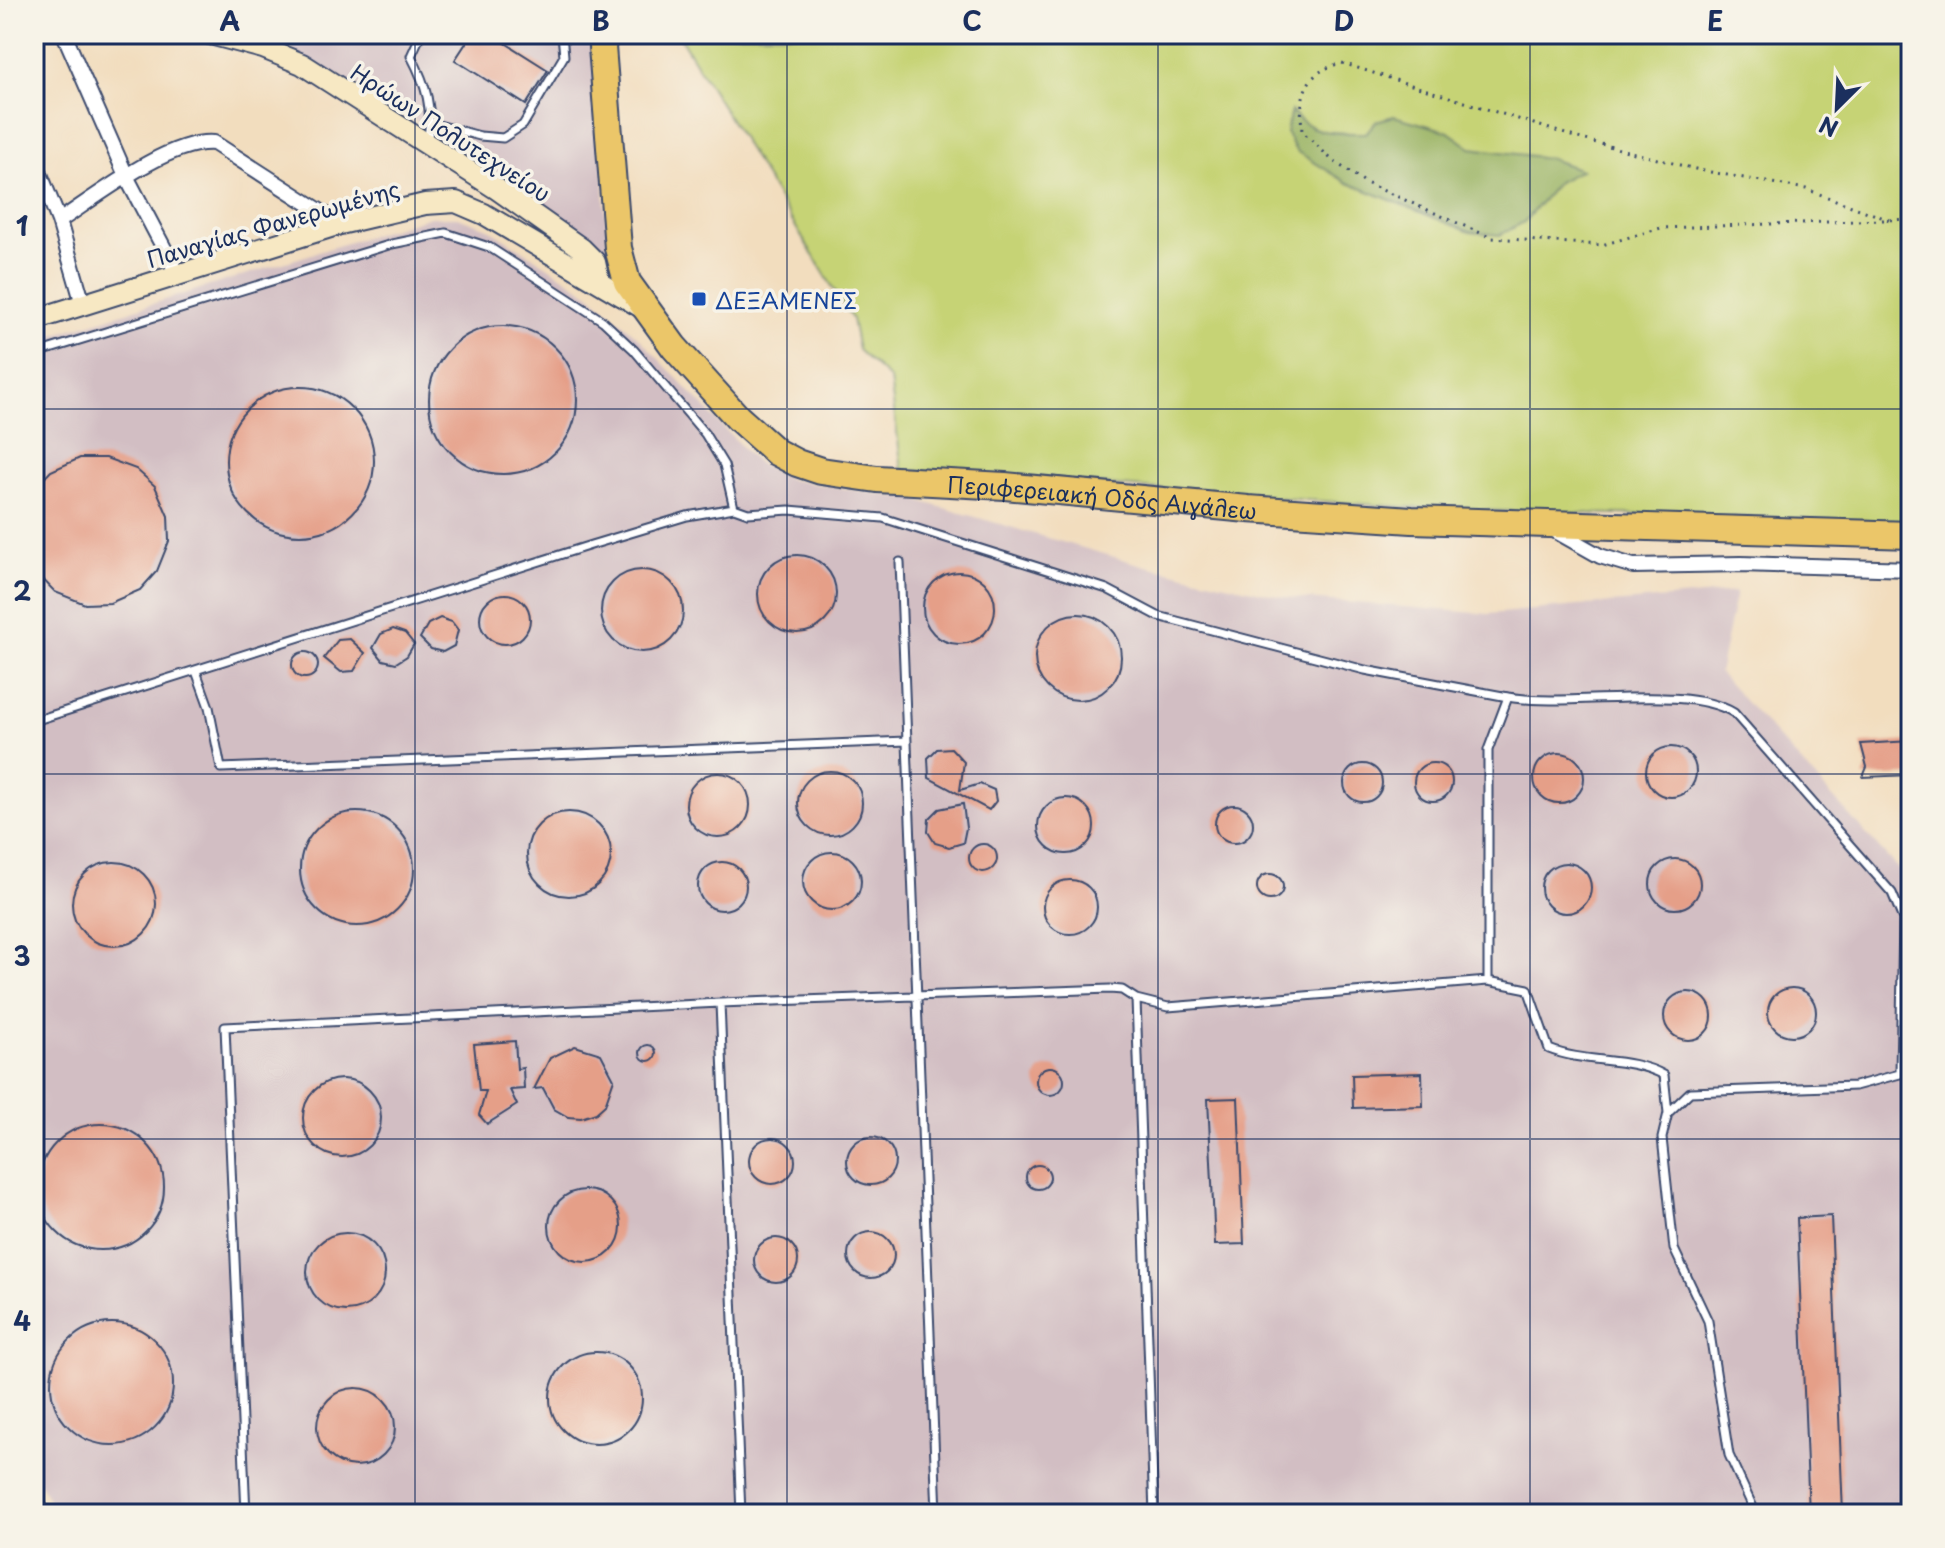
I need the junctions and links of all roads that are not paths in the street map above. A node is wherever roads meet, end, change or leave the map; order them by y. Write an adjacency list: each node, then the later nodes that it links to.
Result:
1 (64, 34): 9 (street)
2 (210, 34): 7 (main road, Ηρώων Πολυτεχνείου)
3 (421, 34): 6 (lane)
4 (562, 34): 6 (lane)
5 (605, 34): 15 (highway, Περιφερειακή Οδός Αιγάλεω)
6 (431, 123): 7 (lane)
7 (427, 145): 13 (main road, Ηρώων Πολυτεχνείου)
8 (34, 159): 10 (street)
9 (127, 178): 10 (street); 11 (street); 12 (street)
10 (59, 221): 14 (street)
11 (340, 224): 12 (main road, Παναγίας Φανερωμένης); 13 (main road, Παναγίας Φανερωμένης)
12 (178, 275): 14 (main road, Παναγίας Φανερωμένης)
13 (599, 281): 15 (main road, Παναγίας Φανερωμένης)
14 (83, 304): 16 (main road, Παναγίας Φανερωμένης)
15 (645, 310): 19 (highway, Περιφερειακή Οδός Αιγάλεω)
16 (34, 320)
17 (34, 354): 18 (lane)
18 (734, 508): 23 (lane); 24 (lane)
19 (1542, 524): 20 (highway, Περιφερειακή Οδός Αιγάλεω); 22 (street)
20 (1911, 535)
21 (900, 562): 26 (lane)
22 (1911, 569)
23 (196, 671): 25 (lane); 26 (lane)
24 (1508, 697): 27 (lane); 31 (lane)
25 (34, 721)
26 (907, 741): 28 (lane)
27 (1488, 981): 29 (lane); 33 (lane)
28 (918, 996): 29 (lane); 30 (lane); 38 (lane)
29 (1136, 999): 39 (lane)
30 (720, 1003): 36 (lane); 37 (lane)
31 (1900, 1071): 32 (lane); 33 (lane)
32 (1911, 1071)
33 (1668, 1113): 40 (lane)
34 (34, 1492): 35 (lane)
35 (47, 1514)
36 (246, 1514)
37 (741, 1514)
38 (937, 1514)
39 (1154, 1514)
40 (1756, 1514)

